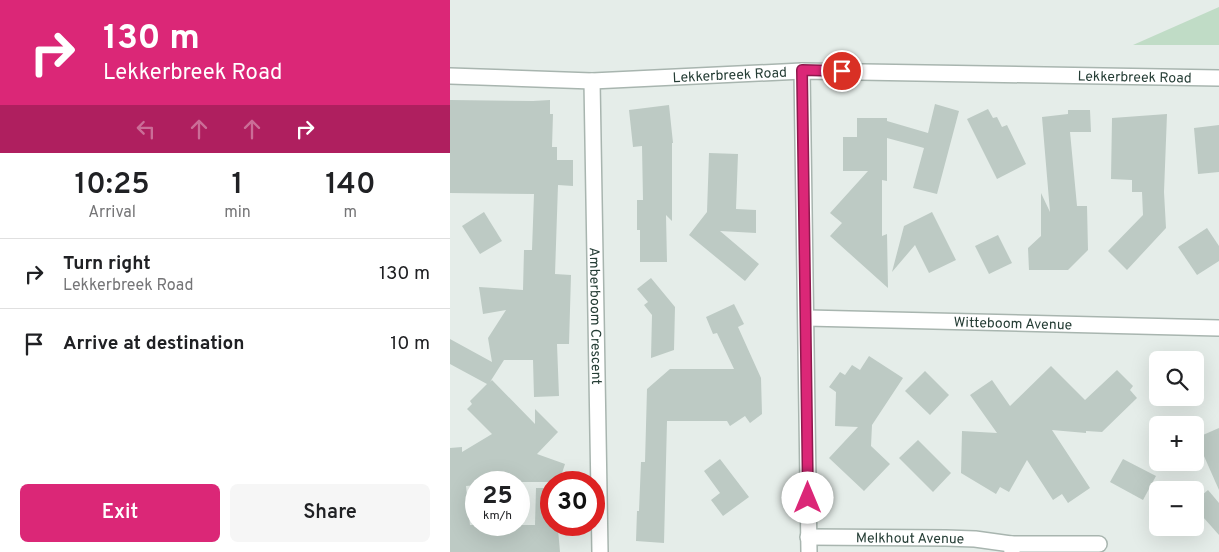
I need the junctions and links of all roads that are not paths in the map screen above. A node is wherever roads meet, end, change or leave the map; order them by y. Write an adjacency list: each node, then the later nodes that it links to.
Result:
1 (802, 70): 3 (street, Lekkerbreek Road); 4 (street, Lekkerbreek Road); 5 (street)
2 (450, 76): 4 (street, Lekkerbreek Road)
3 (1219, 78)
4 (592, 81): 10 (street, Amberboom Crescent)
5 (807, 318): 6 (street, Witteboom Avenue); 8 (street)
6 (1219, 328)
7 (1099, 544): 9 (street, Melkhout Avenue)
8 (809, 545): 9 (street, Melkhout Avenue)
9 (1012, 548)
10 (600, 552)

